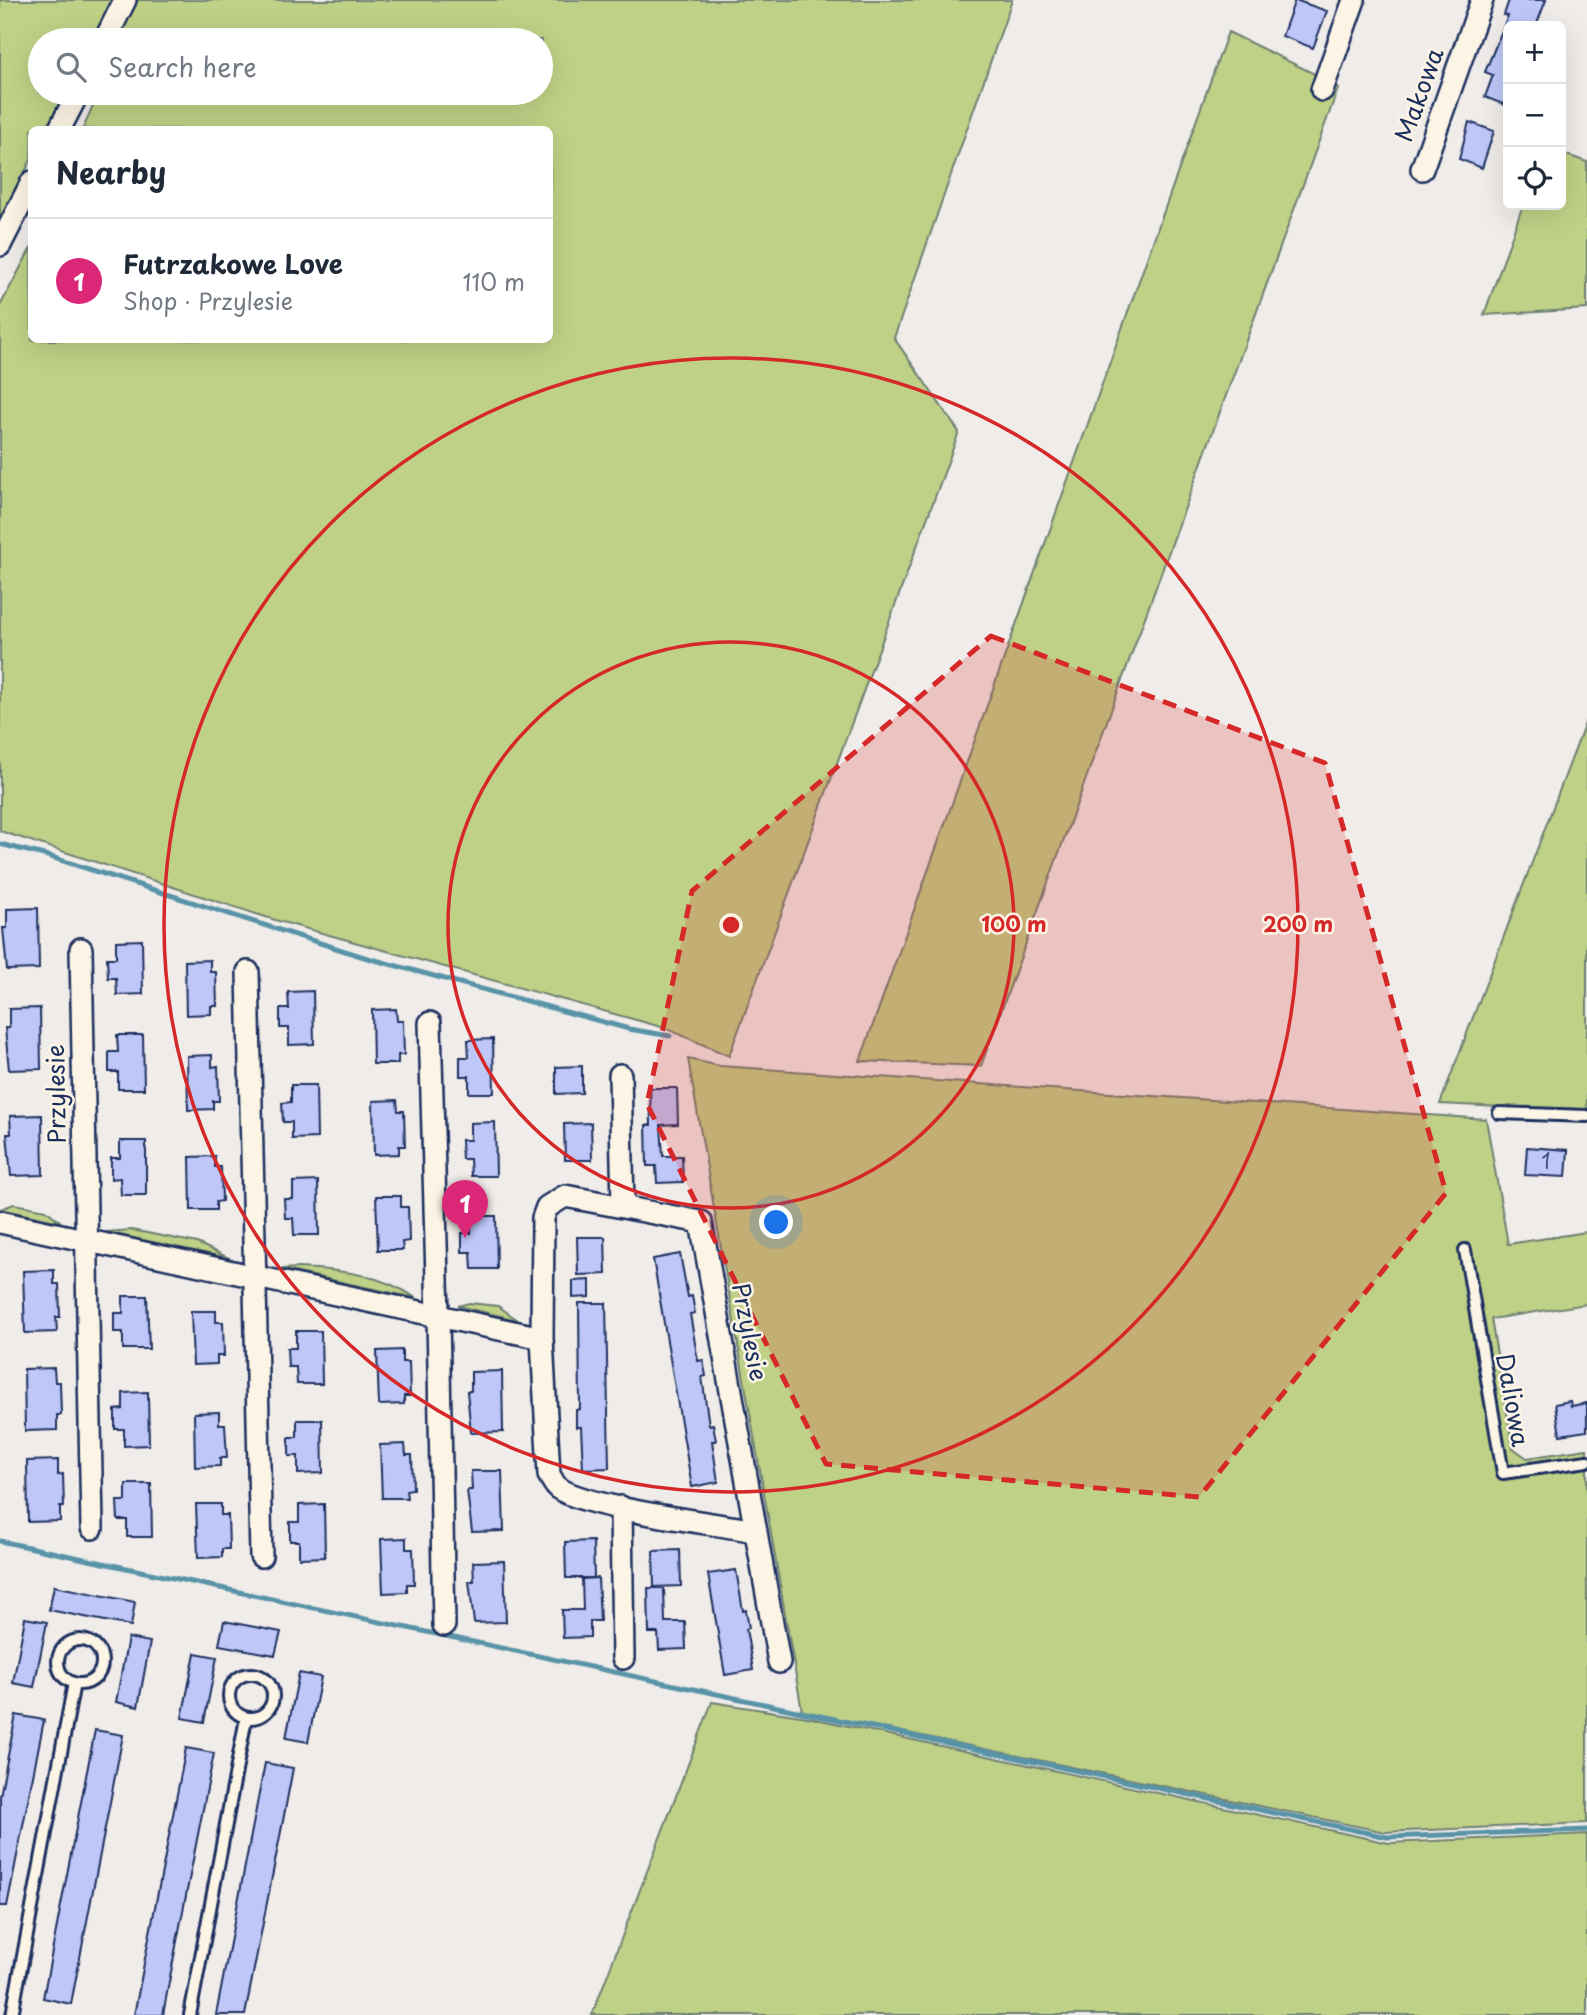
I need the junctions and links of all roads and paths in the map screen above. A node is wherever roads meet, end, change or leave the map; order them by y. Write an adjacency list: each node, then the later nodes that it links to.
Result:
1 (125, 0): 4 (street)
2 (1354, 0): 5 (street)
3 (1482, 0): 8 (street, Makowa)
4 (111, 28)
5 (1322, 90)
6 (72, 105): 7 (street)
7 (61, 126)
8 (1422, 169)
9 (28, 190): 10 (street)
10 (0, 245)
11 (81, 949): 19 (street, Przylesie)
12 (248, 972): 21 (street)
13 (430, 1023): 22 (street)
14 (620, 1075): 17 (street)
15 (1499, 1113): 16 (lane)
16 (1587, 1116)
17 (623, 1205): 23 (street, Przylesie); 27 (street, Przylesie)
18 (0, 1222): 19 (street)
19 (85, 1239): 21 (street); 26 (street, Przylesie)
20 (1465, 1250): 24 (lane, Daliowa)
21 (256, 1277): 22 (street); 28 (street)
22 (438, 1316): 23 (street); 29 (street)
23 (542, 1338): 25 (street, Przylesie)
24 (1587, 1461)
25 (621, 1507): 27 (street, Przylesie); 30 (street)
26 (92, 1528)
27 (756, 1531): 31 (street, Przylesie)
28 (261, 1556)
29 (444, 1625)
30 (622, 1658)
31 (779, 1662)
32 (74, 1683): 32 (lane); 34 (lane)
33 (246, 1718): 33 (lane); 35 (lane)
34 (12, 2015)
35 (190, 2015)

